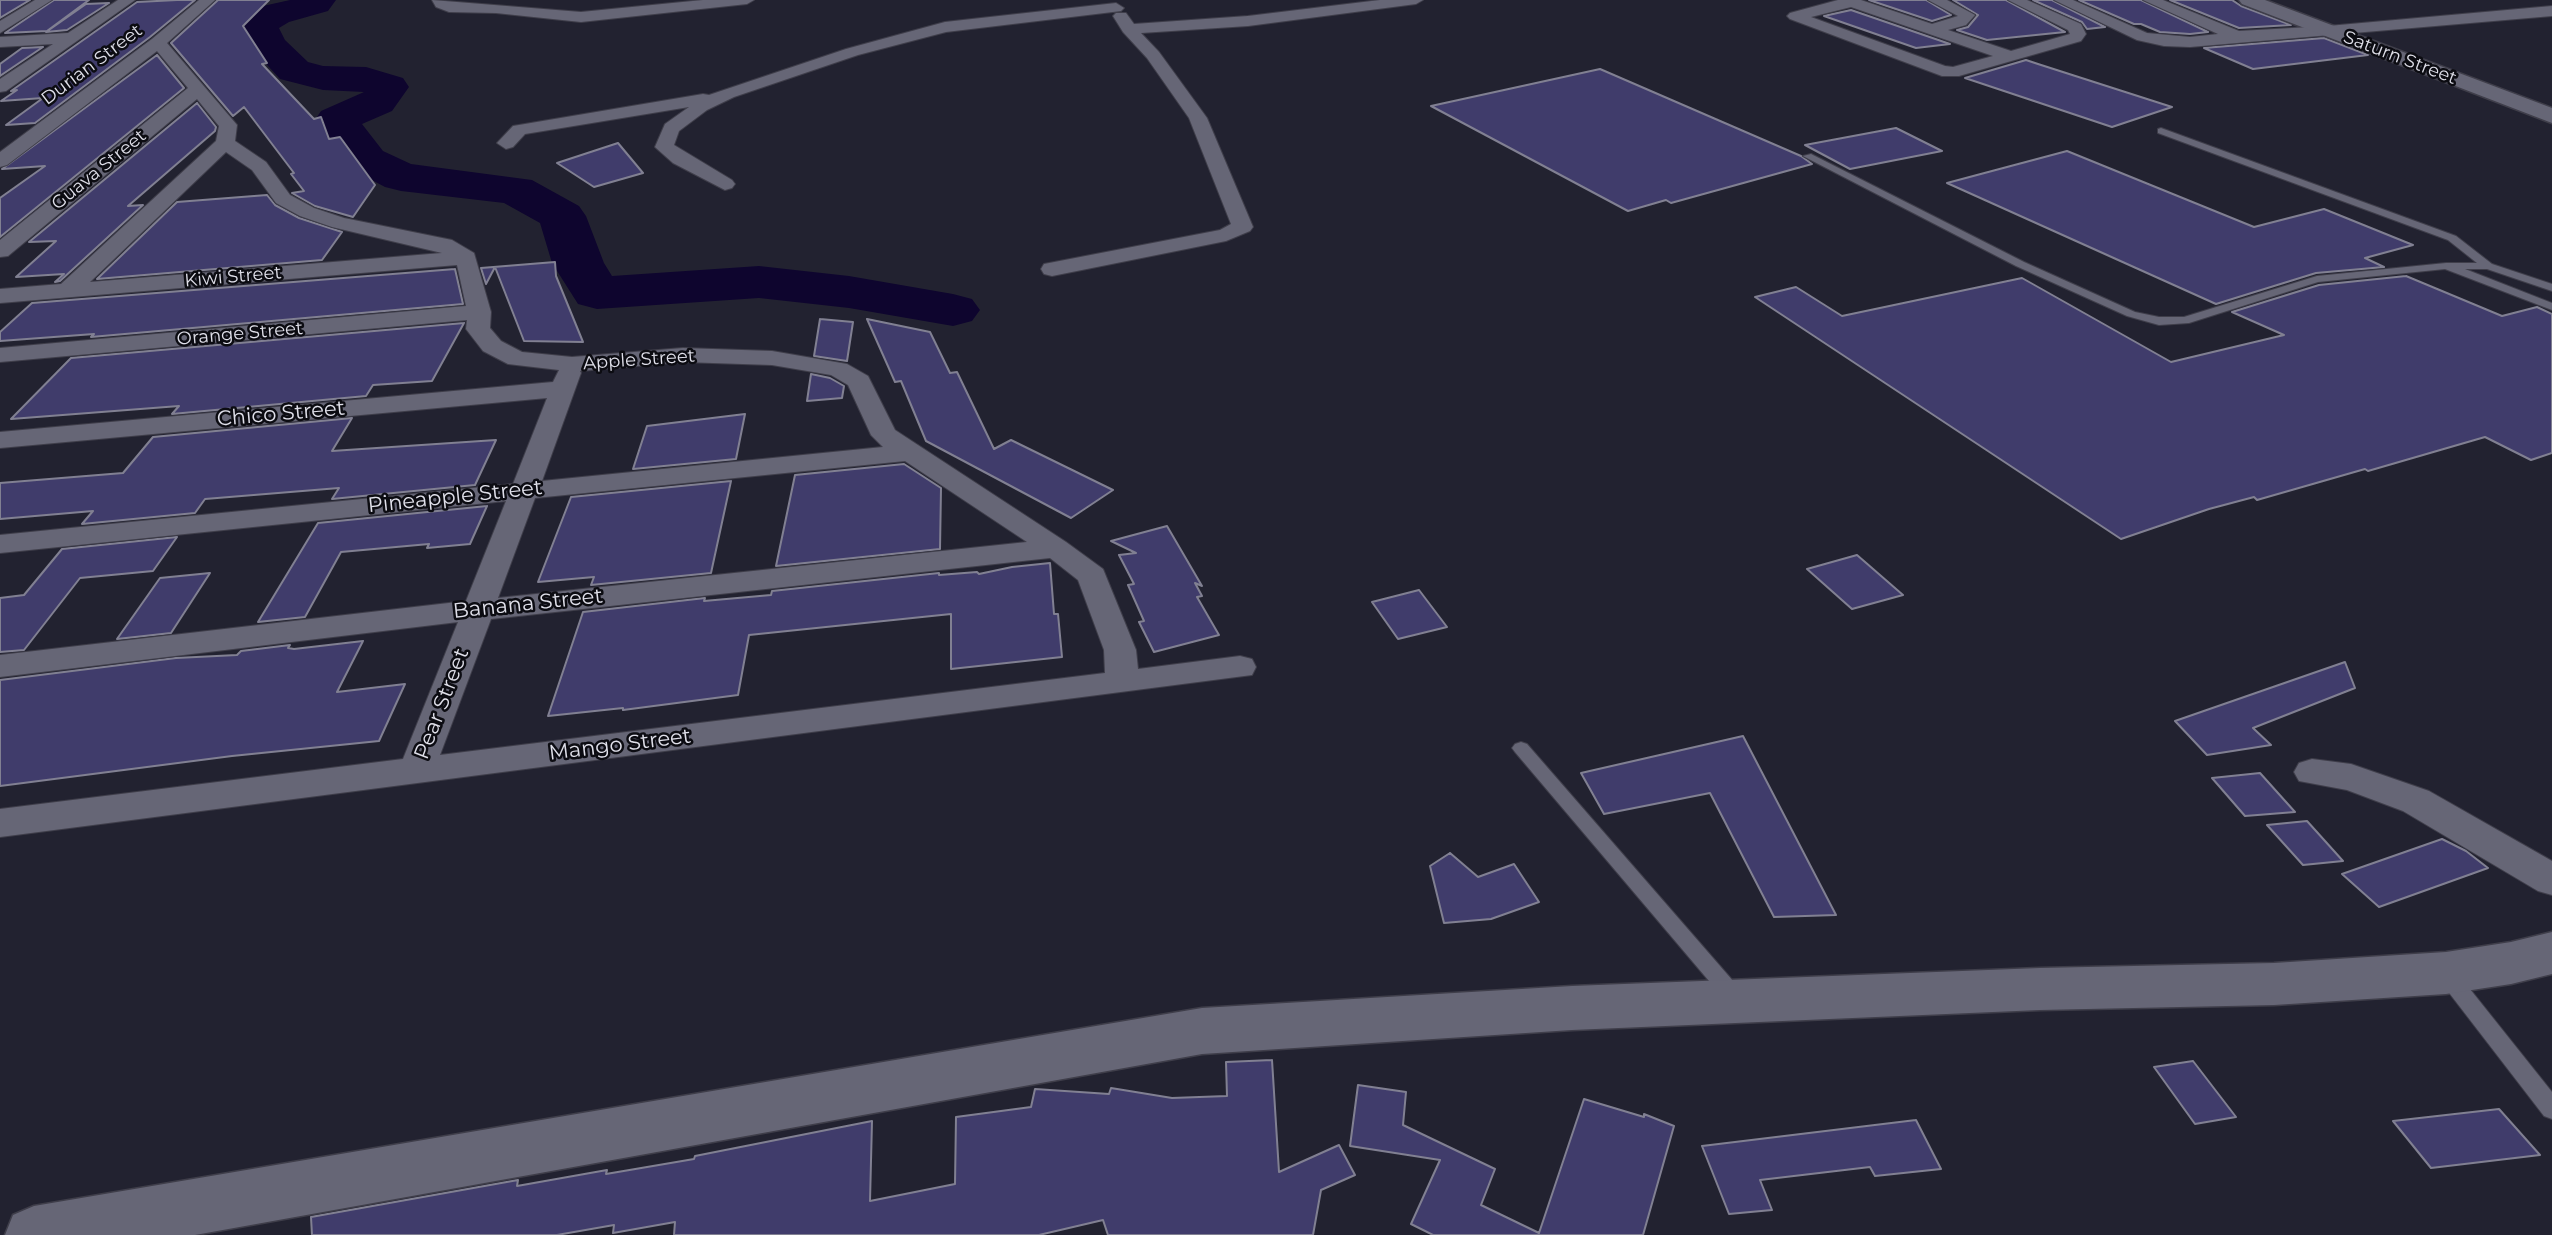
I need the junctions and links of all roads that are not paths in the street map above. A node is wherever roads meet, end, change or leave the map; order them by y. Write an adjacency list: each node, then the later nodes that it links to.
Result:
1 (45, 0): 17 (street)
2 (128, 0): 22 (street)
3 (208, 0): 24 (street, Durian Street)
4 (439, 0): 5 (street)
5 (747, 0)
6 (1416, 0): 18 (street)
7 (1935, 0): 19 (street)
8 (2015, 0): 25 (street)
9 (2061, 0): 21 (street)
10 (2150, 0): 21 (street)
11 (2248, 0): 20 (street, Saturn Street)
12 (1848, 1): 19 (street); 25 (street)
13 (1114, 4): 18 (street); 30 (street)
14 (2452, 4): 16 (street)
15 (2552, 11): 16 (street)
16 (2490, 17): 20 (street)
17 (0, 28)
18 (1129, 29): 42 (street)
19 (1933, 29): 25 (street)
20 (2328, 31): 21 (street); 31 (street, Saturn Street)
21 (2236, 36)
22 (72, 38): 23 (street); 26 (street)
23 (0, 42)
24 (158, 42): 29 (street); 36 (street, Durian Street)
25 (2010, 56)
26 (29, 68): 27 (street); 28 (street)
27 (0, 69)
28 (0, 87)
29 (198, 89): 34 (street); 38 (street, Guava Street)
30 (728, 93): 33 (street); 37 (street)
31 (2552, 116)
32 (2161, 131): 41 (lane)
33 (506, 142)
34 (225, 143): 39 (street); 44 (street)
35 (1808, 156): 40 (lane)
36 (0, 161)
37 (724, 184)
38 (0, 251)
39 (466, 258): 44 (street, Kiwi Street); 47 (street, Apple Street)
40 (2446, 266): 41 (lane); 46 (lane)
41 (2488, 266): 43 (lane)
42 (1052, 269)
43 (2552, 288)
44 (68, 290): 45 (street, Kiwi Street)
45 (0, 296)
46 (2552, 307)
47 (480, 312): 48 (street, Orange Street); 49 (street, Apple Street)
48 (0, 355)
49 (567, 376): 50 (street, Chico Street); 51 (street, Apple Street); 52 (street, Pear Street)
50 (0, 440)
51 (910, 452): 52 (street, Pineapple Street); 54 (street, Apple Street)
52 (524, 490): 53 (street, Pineapple Street); 55 (street, Pear Street)
53 (0, 544)
54 (1056, 548): 55 (street, Banana Street); 58 (street, Apple Street)
55 (478, 610): 56 (street, Banana Street); 60 (street, Pear Street)
56 (0, 666)
57 (1240, 667): 58 (street, Mango Street)
58 (1122, 682): 60 (street, Mango Street)
59 (1521, 748): 66 (lane)
60 (417, 770): 62 (street, Mango Street)
61 (2312, 772): 63 (street)
62 (0, 823)
63 (2552, 880)
64 (2552, 953): 65 (street)
65 (2446, 973): 66 (street); 67 (lane)
66 (1739, 1002): 68 (street)
67 (2552, 1109)
68 (34, 1235)

